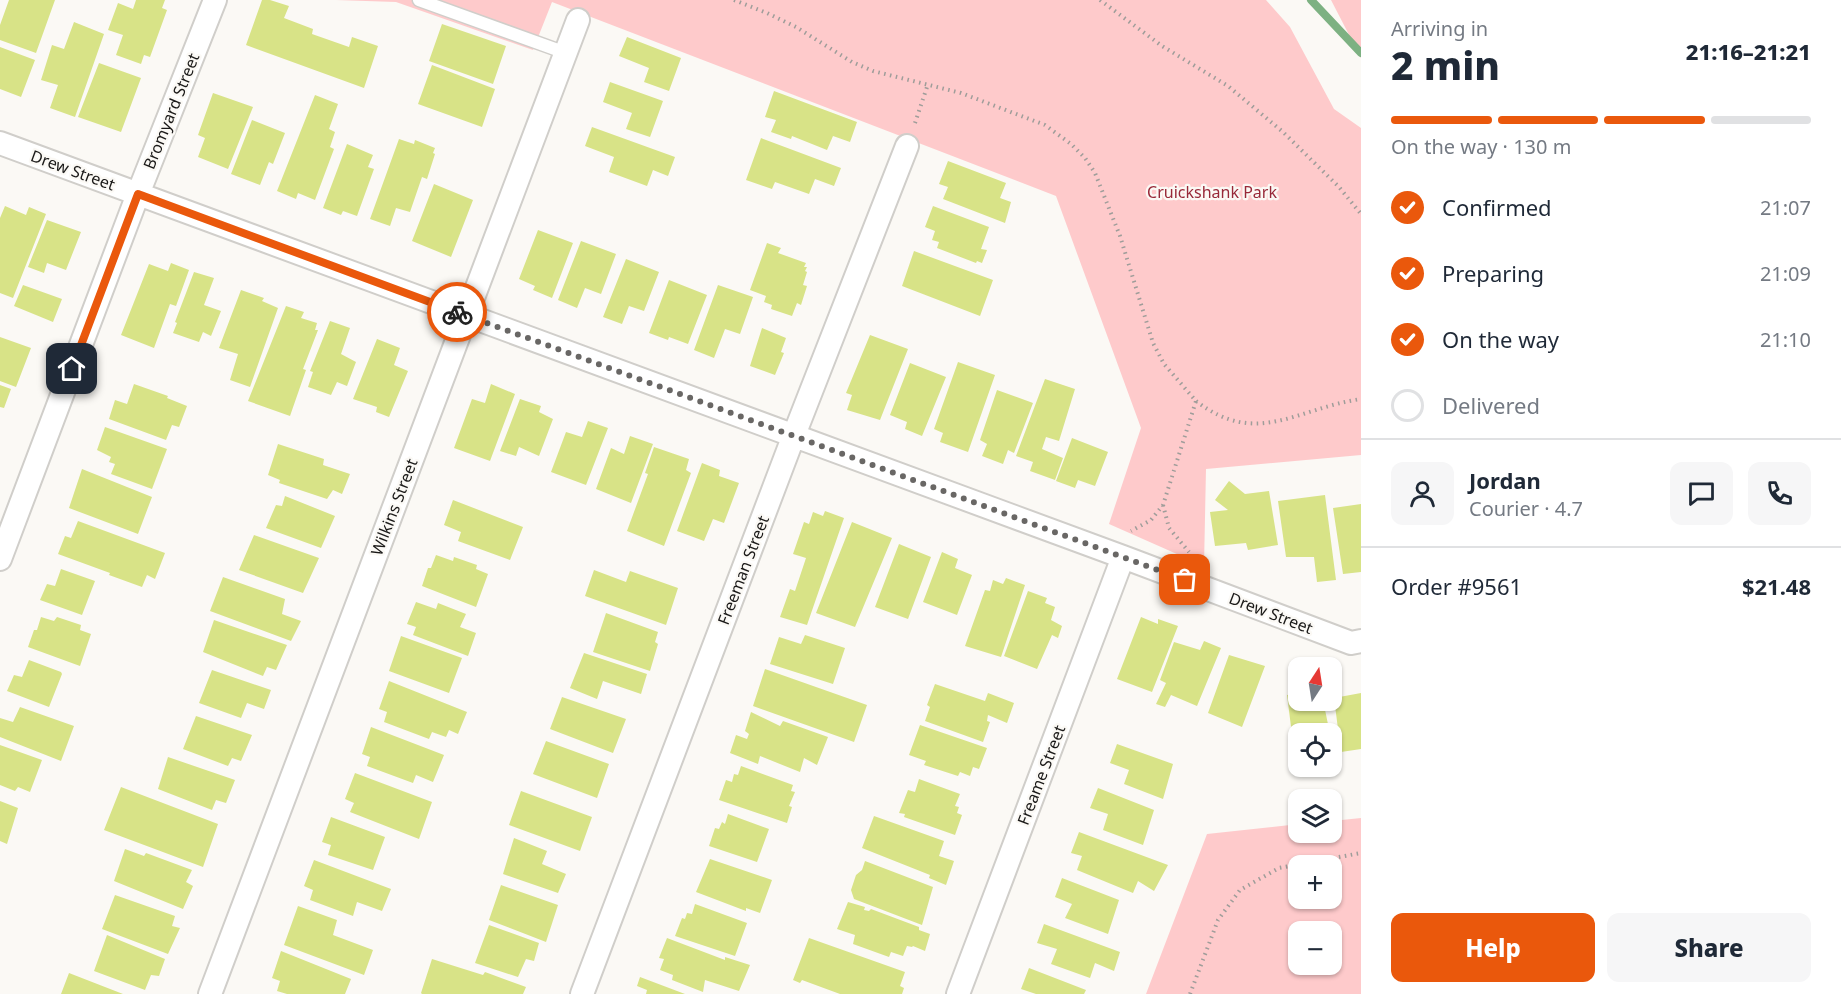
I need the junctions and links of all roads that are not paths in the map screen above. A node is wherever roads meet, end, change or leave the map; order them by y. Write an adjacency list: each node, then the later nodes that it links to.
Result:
1 (215, 0): 7 (street, Bromyard Street)
2 (419, 0): 4 (lane)
3 (578, 20): 4 (street, Wilkins Street)
4 (566, 53): 8 (street, Wilkins Street)
5 (0, 143): 7 (street, Drew Street)
6 (907, 146): 9 (street, Freeman Street)
7 (138, 194): 8 (street, Drew Street); 11 (street, Bromyard Street)
8 (466, 315): 9 (street, Drew Street); 13 (street, Wilkins Street)
9 (794, 435): 10 (street, Drew Street); 14 (street, Freeman Street)
10 (1124, 556): 12 (street, Drew Street); 15 (street, Freame Street)
11 (0, 559)
12 (1361, 640)
13 (210, 994)
14 (582, 994)
15 (958, 994)

